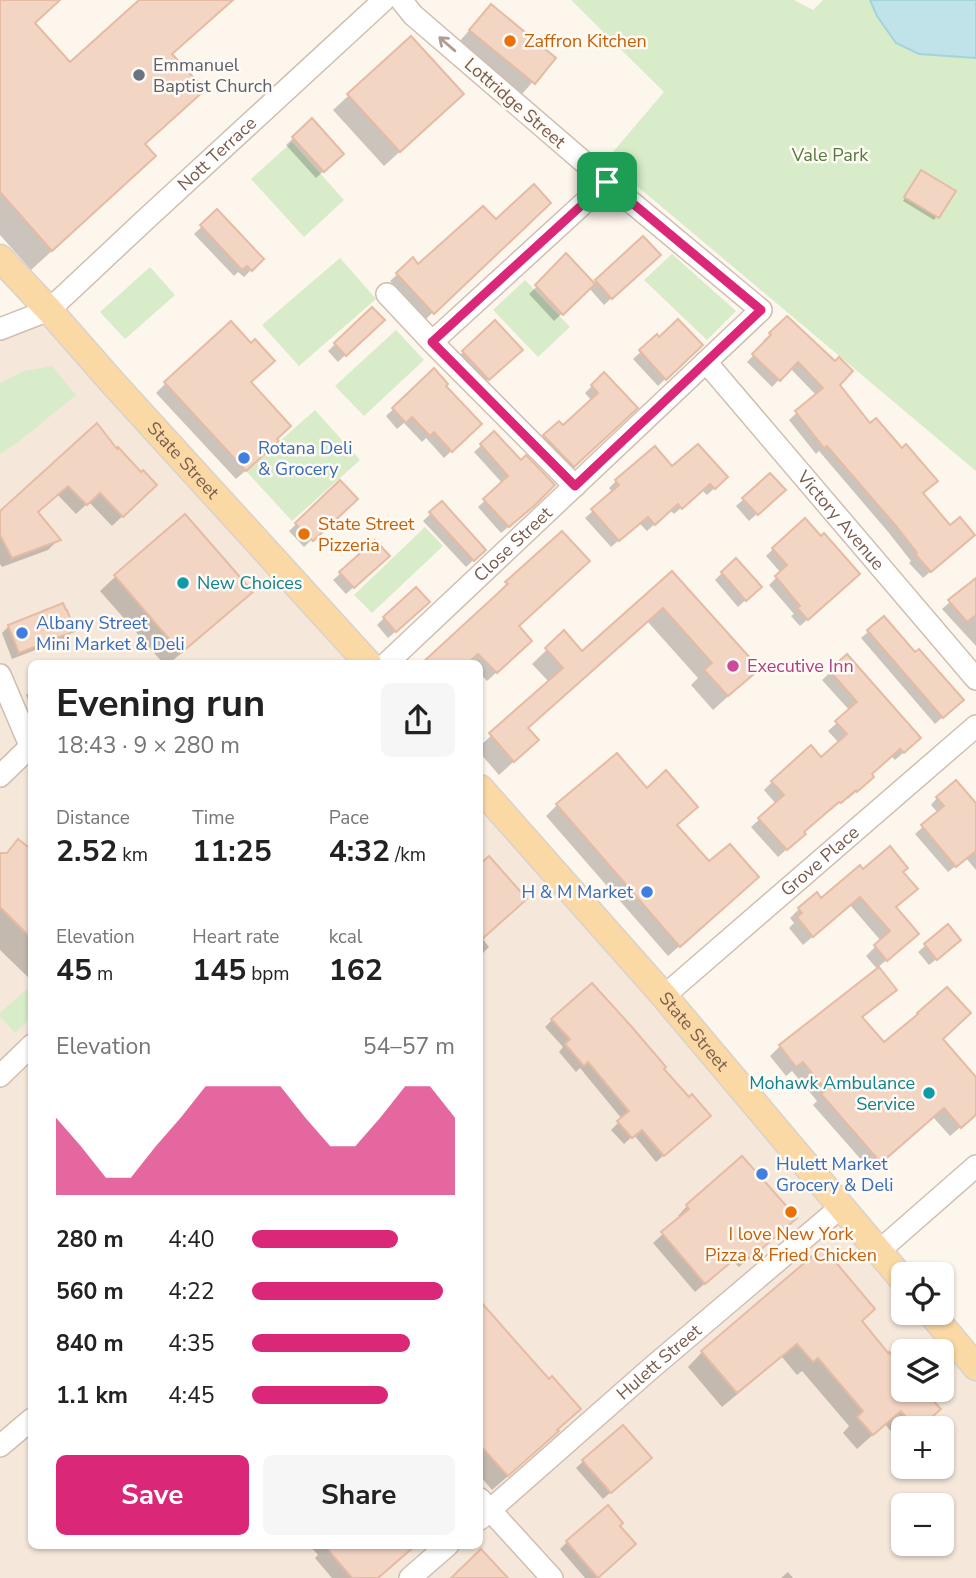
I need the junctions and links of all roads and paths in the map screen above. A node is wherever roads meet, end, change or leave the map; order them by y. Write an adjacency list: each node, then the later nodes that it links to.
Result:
1 (384, 0): 6 (street, Nott Terrace)
2 (401, 0): 3 (street, Lottridge Street, one-way to 2)
3 (607, 182): 7 (street, Lottridge Street); 9 (street)
4 (0, 258): 6 (main road, State Street)
5 (387, 294): 9 (street)
6 (49, 310): 8 (street); 12 (main road, State Street)
7 (761, 310): 10 (street, Close Street)
8 (0, 329)
9 (432, 342): 11 (street)
10 (706, 362): 11 (street, Close Street); 15 (street, Victory Avenue)
11 (575, 486): 13 (street, Close Street)
12 (365, 660)
13 (390, 660)
14 (0, 675): 17 (street)
15 (976, 679)
16 (976, 726): 21 (street, Grove Place)
17 (28, 741)
18 (28, 751): 19 (street)
19 (0, 776)
20 (483, 791): 21 (main road, State Street)
21 (664, 996): 25 (main road, State Street)
22 (28, 1049): 23 (street)
23 (0, 1076)
24 (976, 1166): 26 (street)
25 (841, 1207): 26 (main road, State Street); 32 (street, Hulett Street)
26 (879, 1251): 27 (main road, State Street)
27 (891, 1266)
28 (941, 1325): 29 (main road)
29 (976, 1367)
30 (28, 1422): 31 (street)
31 (0, 1446)
32 (483, 1509): 35 (street)
33 (444, 1549): 34 (street)
34 (410, 1578)
35 (552, 1578)

